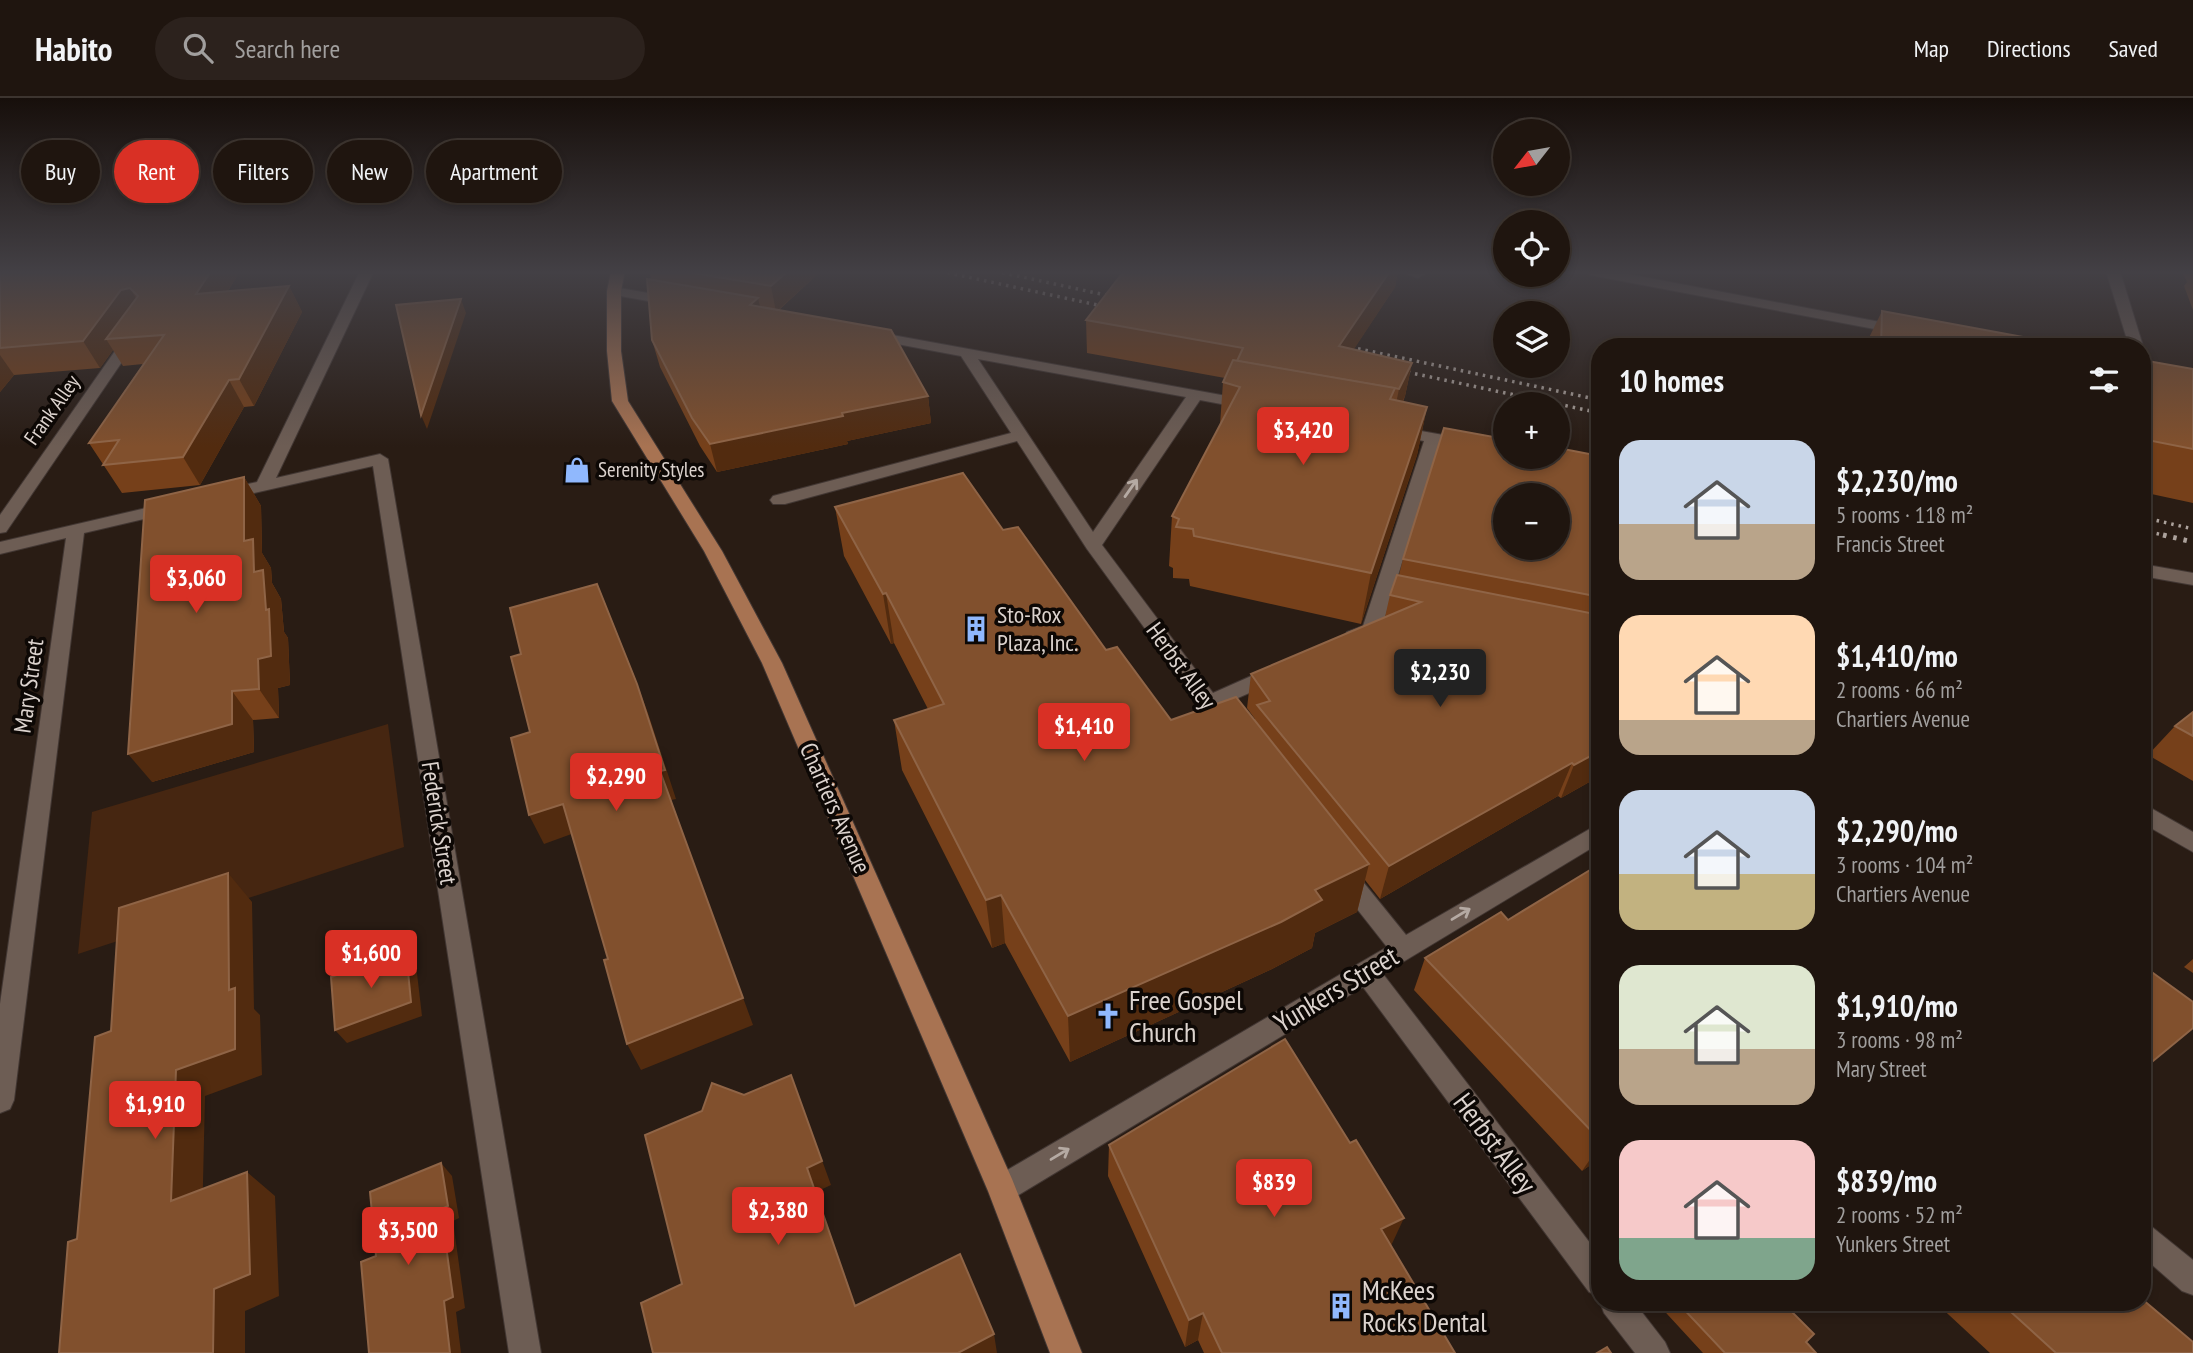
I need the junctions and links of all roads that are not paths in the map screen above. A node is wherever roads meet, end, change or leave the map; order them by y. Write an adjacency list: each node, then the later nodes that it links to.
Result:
1 (137, 330): 18 (street, Frank Alley)
2 (339, 330): 14 (street)
3 (615, 330): 35 (main road, Chartiers Avenue)
4 (1898, 330): 6 (street)
5 (860, 334): 7 (street)
6 (1921, 334)
7 (966, 352): 8 (street); 11 (street, Herbst Alley)
8 (1196, 394): 9 (street); 20 (street, one-way to 8)
9 (1262, 407)
10 (1380, 428): 12 (street)
11 (1021, 435): 16 (street); 20 (street, Herbst Alley)
12 (1433, 438): 13 (street); 24 (street)
13 (1493, 449)
14 (264, 486): 15 (street); 40 (street, Federick Street)
15 (237, 492)
16 (779, 500)
17 (183, 504): 19 (street)
18 (0, 528)
19 (76, 529): 21 (street); 34 (street, Mary Street)
20 (1093, 545): 26 (street, Herbst Alley)
21 (0, 548)
22 (2151, 572): 23 (street)
23 (2193, 579)
24 (1334, 647)
25 (1296, 664): 26 (street)
26 (1209, 704): 27 (street, Herbst Alley)
27 (1242, 746)
28 (2151, 817): 30 (street)
29 (1591, 837): 32 (street, Yunkers Street, one-way to 29)
30 (2193, 843)
31 (1327, 853): 32 (street)
32 (1403, 949): 33 (street, Yunkers Street)
33 (1366, 971): 35 (street, Yunkers Street, one-way to 33); 37 (street, Herbst Alley)
34 (0, 1100)
35 (1002, 1189): 41 (main road, Chartiers Avenue)
36 (2151, 1245): 38 (street)
37 (1591, 1269)
38 (2193, 1280)
39 (1622, 1311): 42 (street)
40 (525, 1353)
41 (1066, 1353)
42 (1654, 1353)

